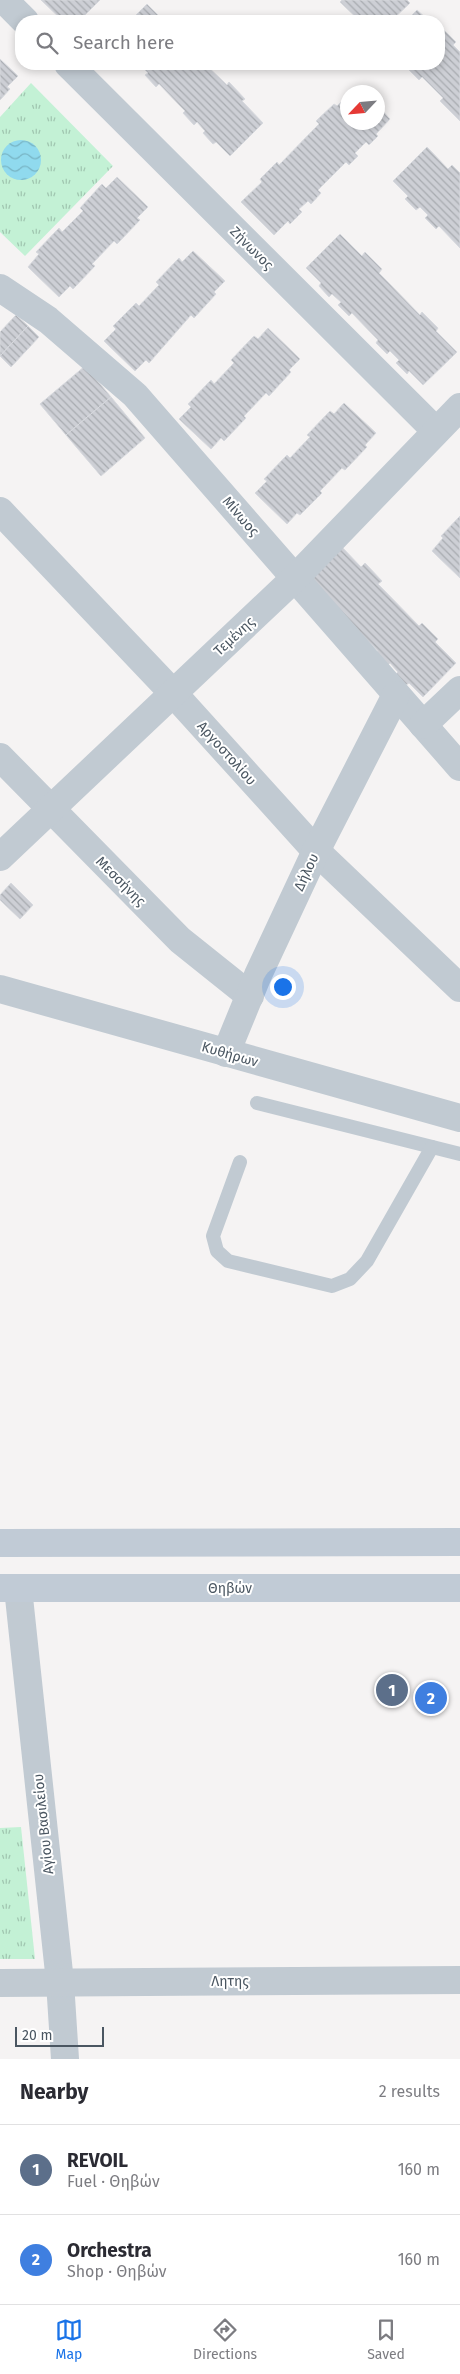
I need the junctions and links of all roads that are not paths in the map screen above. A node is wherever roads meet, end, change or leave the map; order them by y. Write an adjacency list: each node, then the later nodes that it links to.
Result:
1 (4, 0): 2 (street)
2 (19, 15)
3 (74, 70): 6 (street, Ζήνωνος)
4 (0, 288): 8 (street, Μίνωος)
5 (460, 407): 6 (street, Τεμένης)
6 (436, 431): 8 (street, Τεμένης)
7 (0, 511): 10 (street, Αργοστολίου)
8 (295, 578): 10 (street, Τεμένης); 11 (street, Μίνωος)
9 (460, 690): 12 (street)
10 (173, 693): 15 (street, Τεμένης); 16 (street, Αργοστολίου)
11 (396, 695): 12 (street, Μίνωος); 16 (street, Δήλου)
12 (424, 725): 14 (street, Μίνωος)
13 (0, 756): 15 (street, Μεσσήνης)
14 (460, 768)
15 (50, 810): 17 (street, Τεμένης); 20 (street, Μεσσήνης)
16 (316, 851): 18 (street, Αργοστολίου); 20 (street, Δήλου)
17 (0, 857)
18 (460, 988)
19 (0, 989): 21 (street, Κυθήρων)
20 (250, 996): 21 (street, Δήλου)
21 (226, 1053): 23 (street, Κυθήρων)
22 (257, 1102): 24 (lane)
23 (460, 1118)
24 (432, 1147): 25 (lane); 26 (lane)
25 (460, 1154)
26 (240, 1162)
27 (460, 1542): 28 (main road)
28 (0, 1543)
29 (9, 1588): 30 (main road, Θηβών); 32 (street, Αγίου Βασιλείου)
30 (460, 1588)
31 (460, 1980): 32 (street, Λητης)
32 (60, 1982): 33 (street, Λητης); 34 (street, Αγίου Βασιλείου)
33 (0, 1983)
34 (65, 2059)

